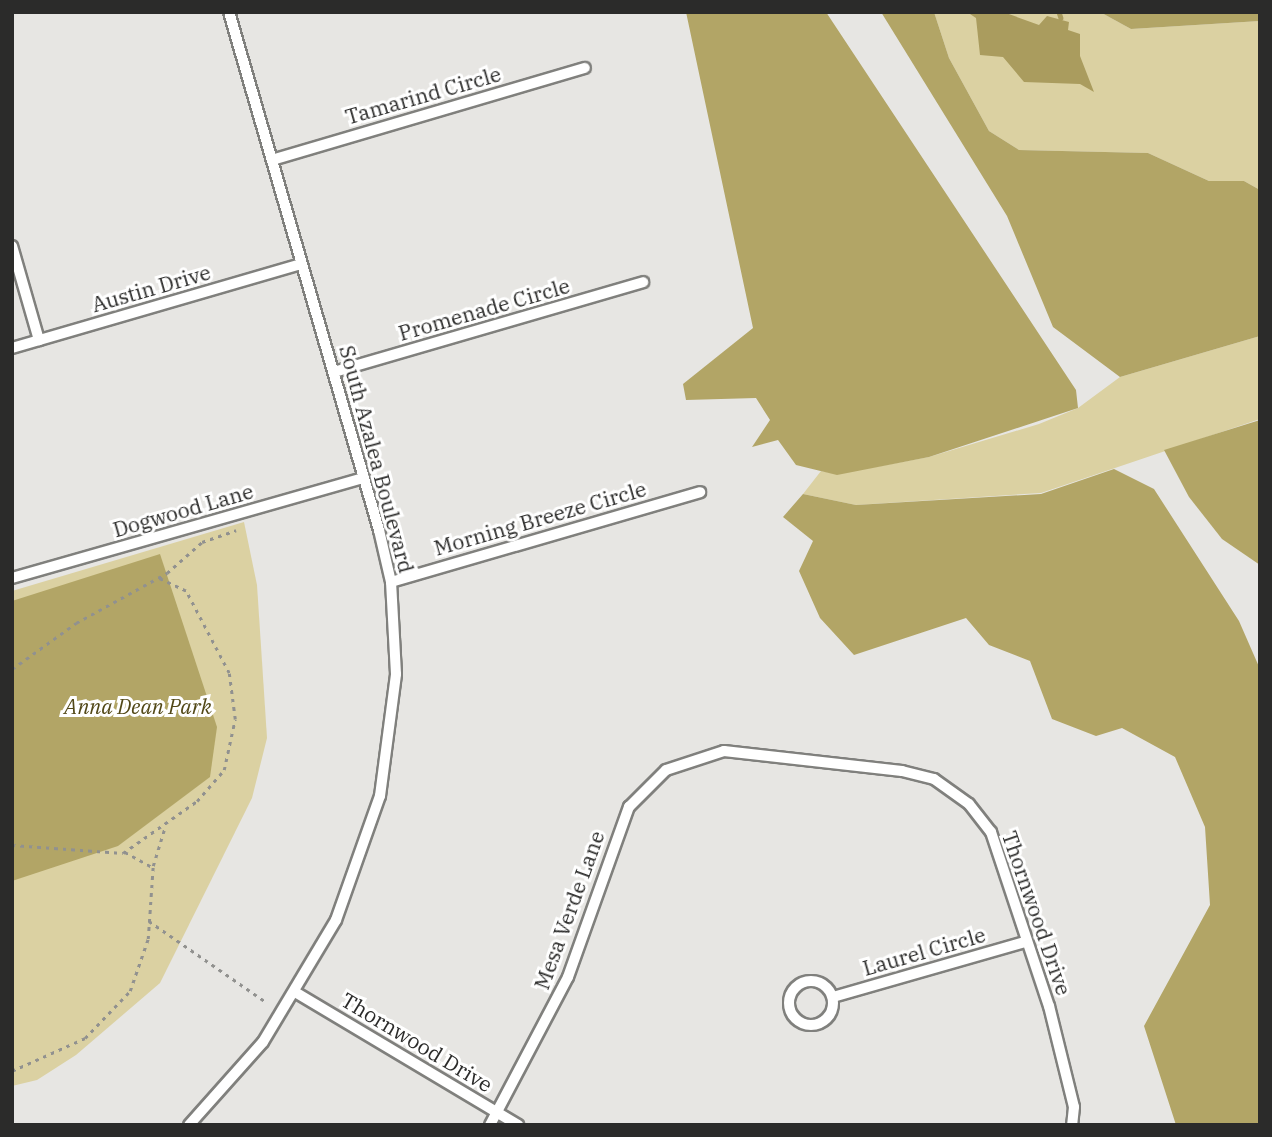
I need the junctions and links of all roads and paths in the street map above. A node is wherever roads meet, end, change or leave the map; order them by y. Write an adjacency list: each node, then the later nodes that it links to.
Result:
1 (229, 12): 3 (street, South Azalea Boulevard)
2 (585, 68): 3 (street, Tamarind Circle)
3 (272, 160): 5 (street, South Azalea Boulevard)
4 (12, 246): 7 (street)
5 (301, 264): 7 (street, Austin Drive); 9 (street, South Azalea Boulevard)
6 (643, 282): 9 (street, Promenade Circle)
7 (39, 340): 8 (street, Austin Drive)
8 (12, 348)
9 (334, 372): 10 (street, South Azalea Boulevard)
10 (364, 478): 13 (street, Dogwood Lane); 15 (street, South Azalea Boulevard)
11 (700, 492): 15 (street, Morning Breeze Circle)
12 (236, 530): 14 (path)
13 (12, 578)
14 (158, 578): 16 (path); 18 (path)
15 (391, 582): 24 (street, South Azalea Boulevard)
16 (12, 668)
17 (724, 751): 23 (street, Thornwood Drive); 28 (street, Mesa Verde Lane)
18 (165, 827): 20 (path); 21 (path)
19 (12, 845): 20 (path)
20 (125, 852): 21 (path)
21 (153, 868): 22 (path)
22 (149, 921): 26 (path); 27 (path)
23 (1025, 942): 25 (street, Laurel Circle); 32 (street, Thornwood Drive)
24 (295, 992): 28 (street, Thornwood Drive); 29 (street, South Azalea Boulevard)
25 (832, 997): 25 (street)
26 (266, 1002)
27 (12, 1071)
28 (498, 1112): 30 (street, Mesa Verde Lane); 31 (street, Thornwood Drive)
29 (189, 1125)
30 (490, 1125)
31 (518, 1125)
32 (1072, 1125)

